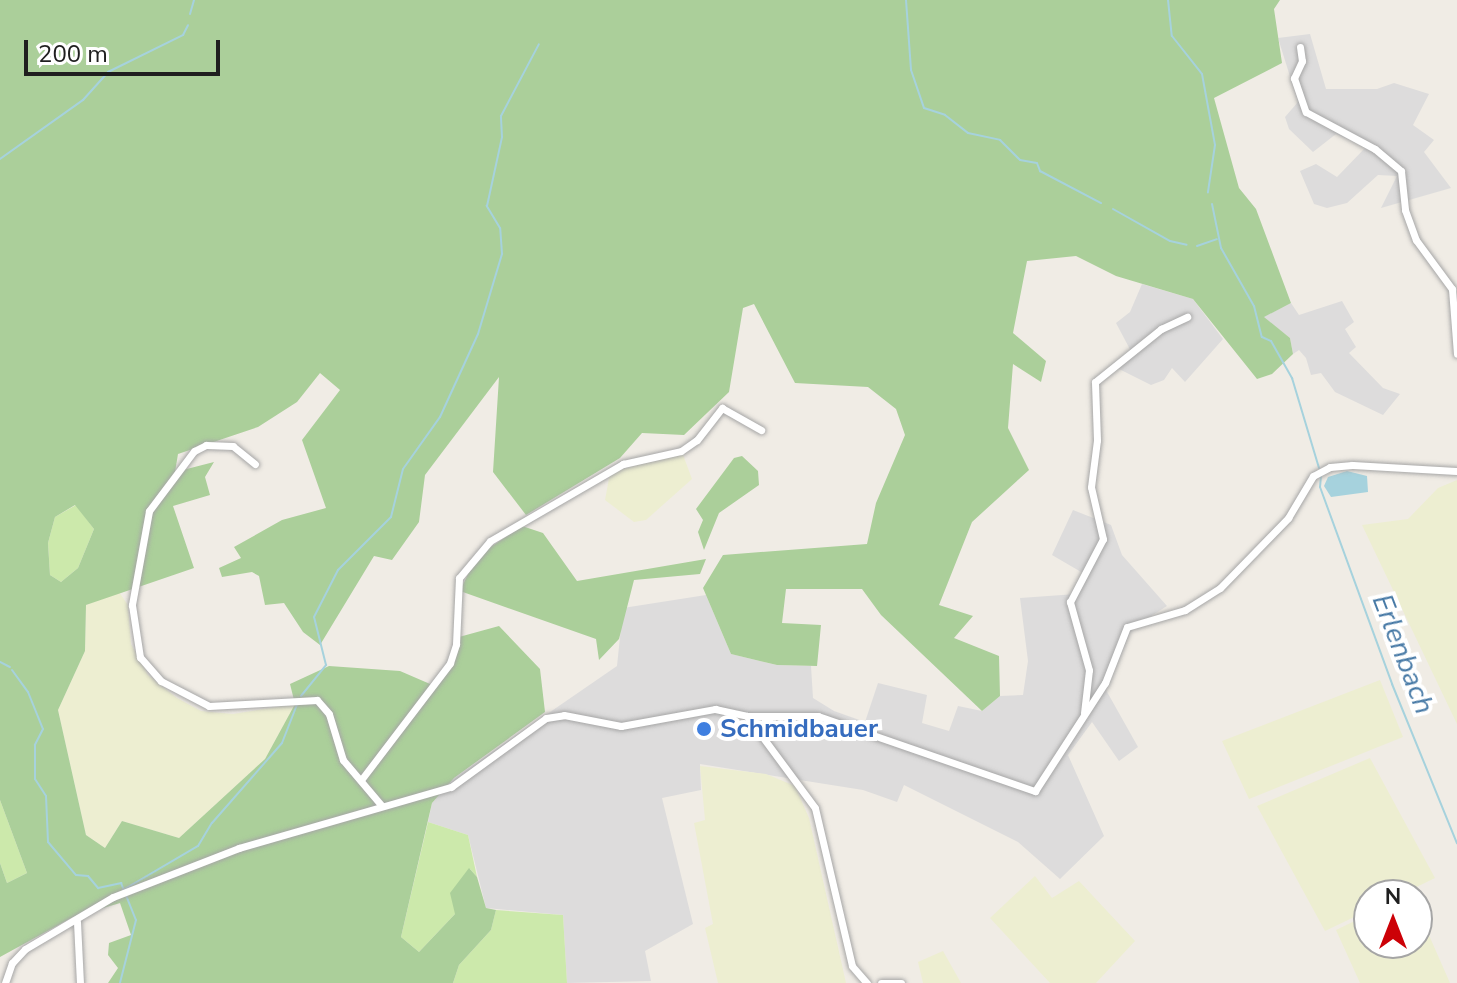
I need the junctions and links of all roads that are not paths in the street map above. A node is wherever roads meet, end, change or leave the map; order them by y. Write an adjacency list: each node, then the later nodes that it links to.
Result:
1 (1300, 47): 2 (street)
2 (1454, 286): 4 (street)
3 (1187, 317): 8 (street)
4 (1457, 354)
5 (761, 430): 10 (street)
6 (255, 464): 10 (street)
7 (1457, 471): 8 (street)
8 (1084, 713): 9 (street)
9 (747, 716): 11 (street); 15 (street)
10 (361, 780): 11 (street)
11 (381, 805): 12 (street)
12 (77, 922): 13 (street); 14 (street)
13 (5, 983)
14 (80, 983)
15 (867, 983)
16 (881, 983): 17 (street)
17 (901, 983)

